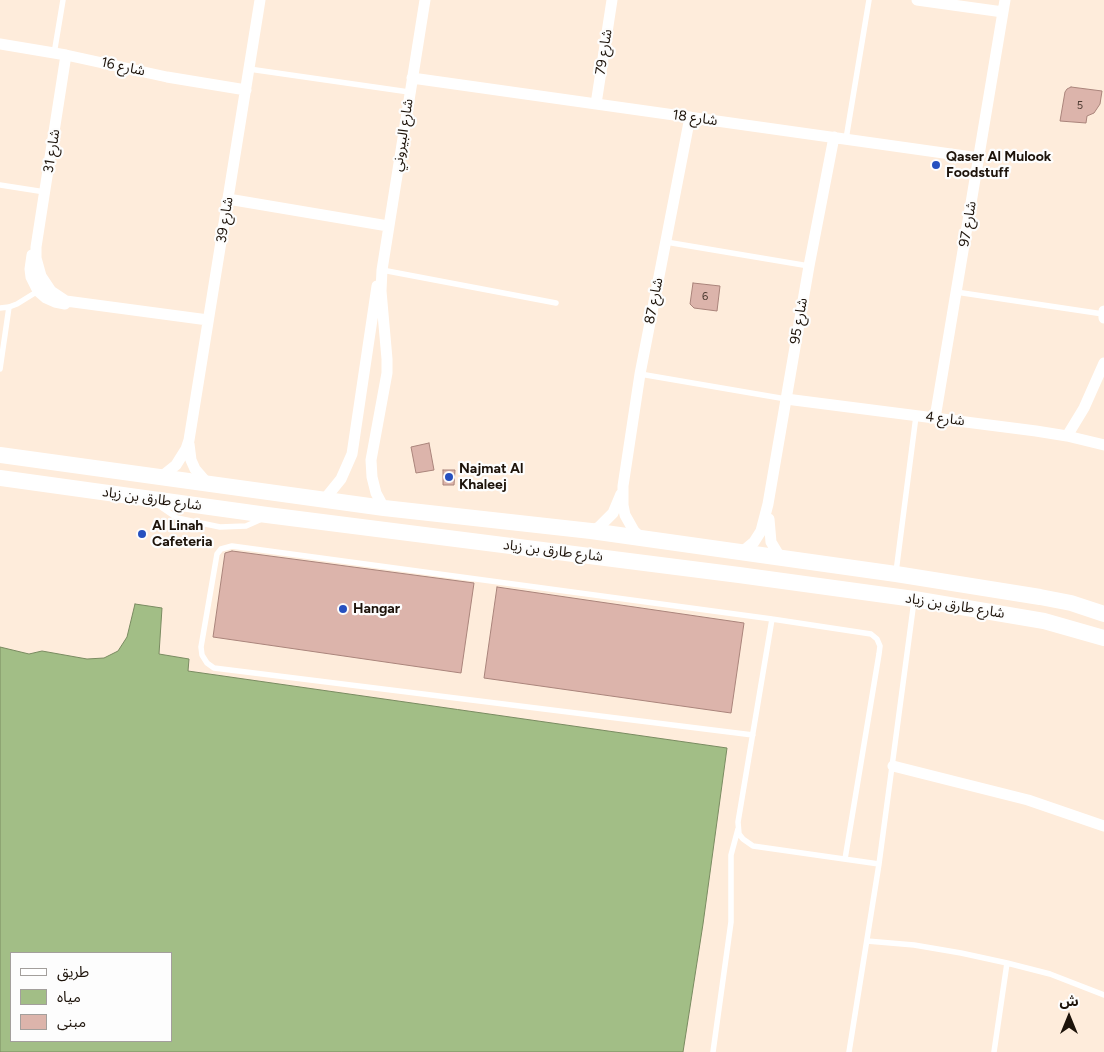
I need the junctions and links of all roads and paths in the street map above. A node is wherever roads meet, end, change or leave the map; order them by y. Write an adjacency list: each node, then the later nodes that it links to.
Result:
1 (63, 0): 10 (lane)
2 (260, 0): 11 (street, شارع 39)
3 (425, 0): 12 (street, شارع البيروني)
4 (612, 0): 15 (street, شارع 79)
5 (869, 0): 18 (lane)
6 (917, 0): 8 (street)
7 (1005, 0): 8 (street, شارع 97)
8 (1003, 12): 19 (street, شارع 97)
9 (0, 44): 10 (street, شارع 16)
10 (60, 54): 13 (street, شارع 16); 21 (street, شارع 31)
11 (249, 69): 13 (street, شارع 39); 14 (lane)
12 (412, 78): 14 (street, شارع البيروني); 15 (street, شارع 18)
13 (246, 90): 22 (street, شارع 39)
14 (409, 92): 23 (street, شارع البيروني)
15 (596, 104): 16 (street, شارع 18)
16 (690, 117): 17 (street, شارع 18); 24 (street, شارع 87)
17 (834, 137): 18 (street, شارع 18); 26 (street, شارع 95)
18 (846, 139): 19 (street, شارع 18)
19 (979, 158): 29 (street, شارع 97)
20 (0, 185): 21 (lane)
21 (45, 192): 25 (street, شارع 31)
22 (228, 199): 23 (street); 36 (street, شارع 39)
23 (388, 226): 27 (street, شارع البيروني)
24 (665, 242): 26 (lane); 39 (street, شارع 87)
25 (36, 247): 28 (street, شارع 31); 30 (street, شارع 31)
26 (809, 266): 40 (street, شارع 95)
27 (382, 270): 31 (lane); 51 (street, شارع البيروني); 53 (street, شارع البيروني)
28 (38, 291): 30 (street, شارع 31); 32 (lane)
29 (956, 292): 34 (lane); 42 (street, شارع 97)
30 (76, 303): 36 (street, شارع 31)
31 (556, 303)
32 (10, 307): 33 (lane); 38 (lane)
33 (0, 308)
34 (1104, 313): 35 (street)
35 (1104, 318)
36 (208, 320): 44 (street, شارع 39)
37 (1104, 364): 43 (street)
38 (0, 369)
39 (640, 374): 40 (lane); 50 (street, شارع 87)
40 (786, 399): 41 (street, شارع 4); 52 (street, شارع 95)
41 (916, 416): 42 (street, شارع 4); 58 (lane)
42 (935, 418): 43 (street, شارع 4)
43 (1067, 436): 45 (street, شارع 4)
44 (189, 440): 47 (street, شارع 39); 49 (street, شارع 39)
45 (1104, 445)
46 (0, 455): 47 (main road, شارع طارق بن زياد)
47 (161, 477): 49 (main road, شارع طارق بن زياد)
48 (0, 478): 59 (main road, شارع طارق بن زياد)
49 (208, 484): 51 (main road, شارع طارق بن زياد)
50 (624, 486): 54 (street, شارع 87); 55 (street, شارع 87)
51 (324, 500): 53 (main road, شارع طارق بن زياد)
52 (768, 504): 56 (street, شارع 95); 57 (street, شارع 95)
53 (384, 508): 54 (main road, شارع طارق بن زياد)
54 (591, 532): 55 (main road, شارع طارق بن زياد)
55 (641, 538): 56 (main road, شارع طارق بن زياد)
56 (742, 552): 57 (main road, شارع طارق بن زياد); 59 (main road)
57 (780, 557): 58 (main road, شارع طارق بن زياد)
58 (896, 574): 61 (main road, شارع طارق بن زياد)
59 (738, 575): 60 (main road, شارع طارق بن زياد)
60 (914, 599): 63 (main road, شارع طارق بن زياد); 65 (lane)
61 (1104, 614)
62 (772, 619): 64 (lane); 64 (lane); 68 (lane)
63 (1104, 638)
64 (753, 735): 67 (lane)
65 (893, 766): 66 (street); 69 (lane)
66 (1104, 826)
67 (738, 828): 68 (lane); 73 (lane)
68 (845, 859): 69 (lane)
69 (879, 864): 70 (lane)
70 (867, 941): 71 (lane); 74 (lane)
71 (1007, 963): 72 (lane); 75 (lane)
72 (1104, 995)
73 (713, 1052)
74 (849, 1052)
75 (994, 1052)

